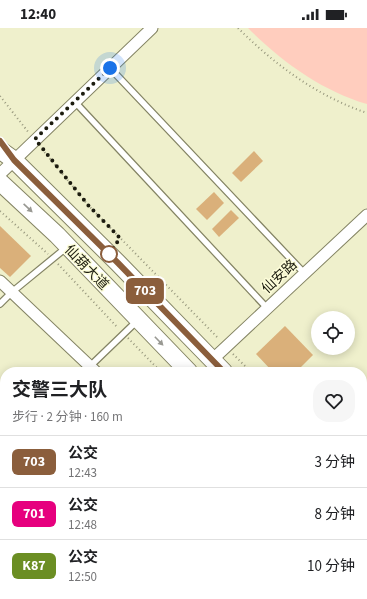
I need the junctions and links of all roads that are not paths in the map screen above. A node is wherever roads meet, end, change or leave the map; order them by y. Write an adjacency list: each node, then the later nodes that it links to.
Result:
1 (152, 28): 2 (street)
2 (110, 68): 3 (street); 11 (lane)
3 (75, 101): 6 (street); 15 (lane)
4 (0, 141): 6 (main road)
5 (0, 150): 6 (main road, 仙葫大道)
6 (14, 160): 7 (street); 17 (main road, 仙葫大道)
7 (0, 174)
8 (0, 182): 10 (main road, 仙葫大道, one-way to 10)
9 (367, 215): 11 (street, 仙安路)
10 (67, 247): 13 (lane); 16 (main road, 仙葫大道)
11 (304, 273): 15 (street, 仙安路)
12 (0, 281): 13 (street)
13 (12, 292): 14 (lane); 18 (street)
14 (0, 304)
15 (267, 308): 17 (street, 仙安路)
16 (139, 320): 19 (lane); 20 (main road, 仙葫大道, one-way to 20)
17 (212, 360): 21 (main road, 仙葫大道)
18 (87, 367)
19 (93, 367)
20 (184, 367)
21 (219, 367)

